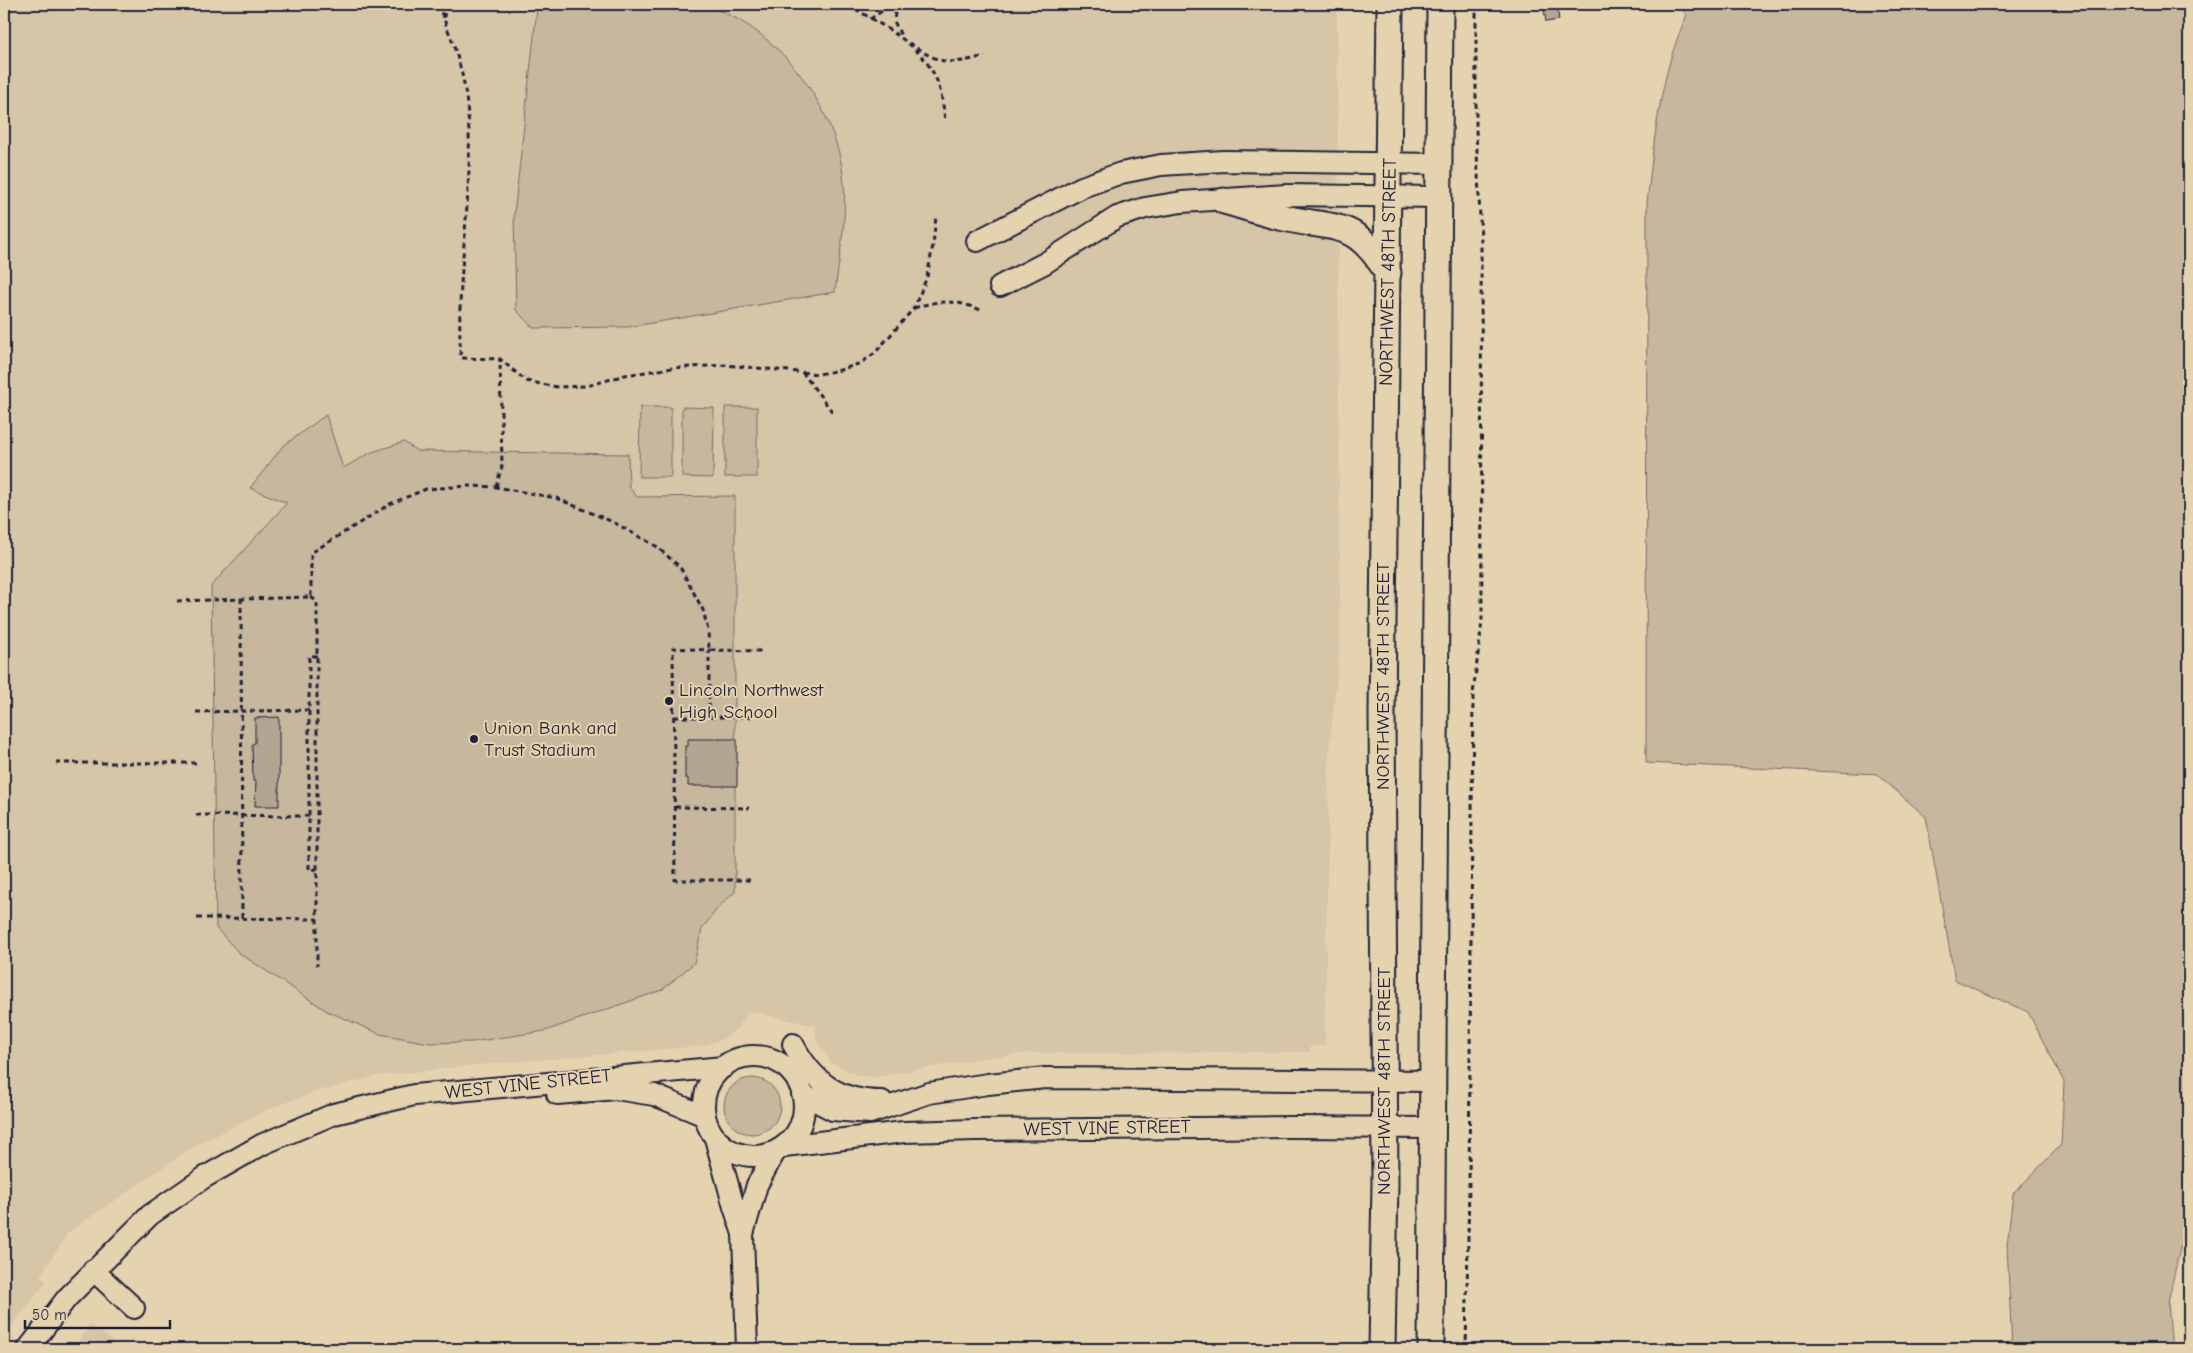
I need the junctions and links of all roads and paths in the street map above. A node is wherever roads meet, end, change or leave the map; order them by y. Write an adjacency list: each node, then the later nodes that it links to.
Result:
1 (438, 4): 8 (path)
2 (445, 4): 8 (path)
3 (848, 4): 9 (path)
4 (895, 4): 9 (path); 10 (path)
5 (1390, 4): 13 (main road, NORTHWEST 48TH STREET)
6 (1440, 4): 14 (main road)
7 (1476, 4): 72 (path)
8 (444, 19): 24 (path)
9 (870, 19): 10 (path)
10 (903, 39): 11 (path); 12 (path)
11 (985, 56)
12 (945, 121)
13 (1390, 163): 14 (street); 15 (main road, NORTHWEST 48TH STREET); 19 (street)
14 (1439, 164): 16 (main road)
15 (1389, 196): 16 (street); 17 (street); 20 (main road, NORTHWEST 48TH STREET)
16 (1438, 197): 56 (main road)
17 (1224, 201): 20 (main road); 21 (street)
18 (936, 216): 22 (path)
19 (977, 241)
20 (1388, 273): 55 (main road, NORTHWEST 48TH STREET)
21 (1000, 286)
22 (914, 308): 23 (path); 25 (path)
23 (983, 312)
24 (500, 360): 25 (path); 27 (path)
25 (801, 372): 26 (path)
26 (834, 414)
27 (496, 487): 28 (path); 31 (path)
28 (311, 597): 29 (path); 33 (path)
29 (241, 598): 30 (path); 34 (path)
30 (177, 601)
31 (709, 650): 32 (path); 37 (path); 38 (path)
32 (762, 651)
33 (317, 656): 35 (path); 47 (path)
34 (242, 710): 35 (path); 36 (path); 45 (path)
35 (309, 710): 46 (path)
36 (196, 712)
37 (674, 717): 38 (path); 42 (path)
38 (709, 717): 39 (path)
39 (751, 717)
40 (56, 763): 41 (path)
41 (196, 763)
42 (675, 807): 43 (path); 48 (path)
43 (749, 808)
44 (196, 815): 45 (path)
45 (241, 816): 46 (path); 50 (path)
46 (309, 816): 47 (path)
47 (317, 869): 51 (path)
48 (752, 880)
49 (196, 918): 50 (path)
50 (242, 918): 51 (path)
51 (317, 919): 52 (path)
52 (317, 966)
53 (793, 1044): 58 (street)
54 (724, 1066): 57 (street); 59 (street, WEST VINE STREET); 60 (street)
55 (1384, 1080): 56 (street); 58 (street); 61 (main road, NORTHWEST 48TH STREET)
56 (1432, 1081): 62 (main road)
57 (802, 1094): 58 (street); 64 (street)
58 (904, 1100)
59 (334, 1114): 60 (street, WEST VINE STREET); 66 (street, WEST VINE STREET)
60 (704, 1116): 63 (street)
61 (1384, 1128): 62 (street, WEST VINE STREET); 64 (street, WEST VINE STREET); 70 (main road, NORTHWEST 48TH STREET)
62 (1432, 1128): 71 (main road)
63 (715, 1138): 64 (street); 65 (street)
64 (779, 1149): 65 (street)
65 (743, 1234): 69 (street)
66 (94, 1270): 67 (street); 68 (street, WEST VINE STREET)
67 (134, 1308)
68 (28, 1349)
69 (747, 1349)
70 (1382, 1349)
71 (1431, 1349)
72 (1466, 1349)

